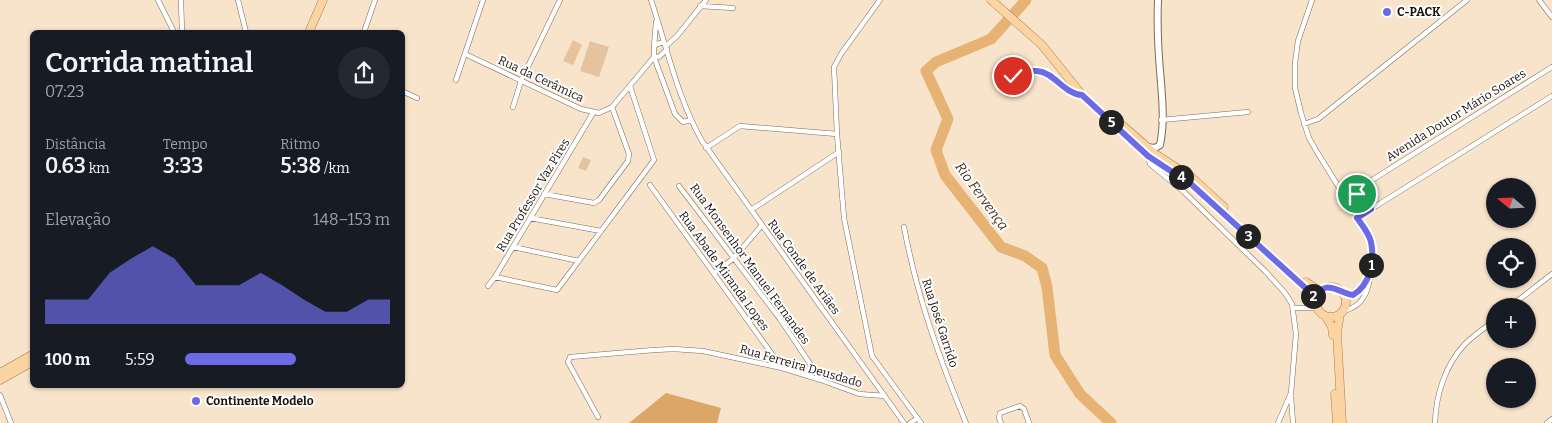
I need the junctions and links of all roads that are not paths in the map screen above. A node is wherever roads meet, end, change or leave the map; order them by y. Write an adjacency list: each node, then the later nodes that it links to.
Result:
1 (181, 0): 24 (street)
2 (238, 0): 25 (street)
3 (323, 0): 26 (main road)
4 (374, 0): 27 (street)
5 (483, 0): 31 (street)
6 (560, 0): 37 (street)
7 (651, 0): 21 (street, Rua Conde de Ariães)
8 (706, 0): 18 (street)
9 (724, 0): 19 (street)
10 (880, 0): 51 (street)
11 (991, 0): 28 (main road)
12 (998, 0): 28 (main road)
13 (1158, 0): 48 (street)
14 (1312, 0): 49 (street)
15 (1467, 0): 49 (street)
16 (1539, 0): 22 (street)
17 (158, 1): 23 (street)
18 (700, 6): 19 (street); 29 (street)
19 (727, 8): 20 (street)
20 (733, 8)
21 (656, 16): 29 (street, Rua Conde de Ariães); 30 (street)
22 (1552, 17)
23 (173, 30)
24 (182, 30)
25 (246, 30)
26 (310, 30)
27 (365, 30)
28 (1035, 36): 40 (main road); 52 (main road)
29 (666, 46): 30 (street); 32 (street); 33 (street, Rua Conde de Ariães)
30 (654, 47): 32 (street)
31 (465, 54): 36 (street); 37 (street, Rua da Cerâmica)
32 (656, 57): 33 (street); 38 (street); 47 (street, Rua Conde de Ariães)
33 (669, 58): 47 (street, Rua Conde de Ariães)
34 (1552, 67): 59 (street, Avenida Doutor Mário Soares)
35 (1013, 76): 40 (street)
36 (456, 80)
37 (521, 81): 43 (street); 45 (street, Rua da Cerâmica)
38 (630, 86): 44 (street); 68 (street)
39 (405, 92): 42 (street)
40 (1082, 95): 55 (main road)
41 (1552, 96): 62 (street)
42 (417, 98)
43 (512, 107)
44 (612, 107): 45 (street, Rua da Cerâmica); 60 (street)
45 (593, 112): 60 (street, Rua Professor Vaz Pires)
46 (1248, 112): 48 (street)
47 (691, 120): 53 (street, Rua Conde de Ariães)
48 (1161, 120): 50 (street)
49 (1304, 124): 61 (street)
50 (1161, 133): 52 (street); 56 (street)
51 (837, 134): 53 (street); 54 (street)
52 (1147, 147): 56 (main road)
53 (706, 148): 63 (street, Rua Conde de Ariães)
54 (838, 152): 63 (street); 86 (street)
55 (1148, 156): 80 (main road); 81 (street)
56 (1165, 160): 77 (main road)
57 (650, 185): 72 (street, Rua Abade Miranda Lopes)
58 (679, 186): 70 (street, Rua Monsenhor Manuel Fernandes)
59 (1358, 189): 61 (street, Avenida Doutor Mário Soares); 62 (street)
60 (544, 194): 64 (street, Rua Professor Vaz Pires)
61 (1345, 197): 65 (street)
62 (1371, 209): 65 (street)
63 (750, 210): 66 (street, Rua Conde de Ariães)
64 (530, 218): 68 (street); 69 (street, Rua Professor Vaz Pires)
65 (1357, 218): 75 (street)
66 (762, 225): 70 (street); 88 (street, Rua Conde de Ariães)
67 (904, 226): 105 (street, Rua José Garrido)
68 (601, 231): 71 (street)
69 (512, 248): 71 (street); 74 (street, Rua Professor Vaz Pires)
70 (734, 258): 72 (street); 94 (street, Rua Monsenhor Manuel Fernandes)
71 (579, 261): 74 (street)
72 (714, 273): 89 (street, Rua Abade Miranda Lopes)
73 (1552, 274): 79 (street)
74 (495, 277): 76 (street, Rua Professor Vaz Pires)
75 (1369, 278): 78 (street); 82 (street)
76 (488, 286)
77 (1324, 289): 78 (main road); 80 (main road)
78 (1342, 292): 82 (main road)
79 (1521, 298)
80 (1316, 305): 81 (street); 83 (main road)
81 (1294, 308): 95 (street)
82 (1342, 312): 83 (main road); 101 (main road)
83 (1326, 316): 101 (main road)
84 (1486, 327): 110 (street)
85 (30, 356): 91 (main road)
86 (872, 356): 88 (street); 90 (street)
87 (30, 363): 93 (main road)
88 (863, 365): 92 (street, Rua Conde de Ariães)
89 (782, 368): 94 (street, Rua Ferreira Deusdado); 98 (street, Rua Ferreira Deusdado)
90 (881, 369): 92 (street); 100 (street)
91 (0, 373)
92 (871, 376): 97 (street, Rua Conde de Ariães)
93 (0, 380)
94 (821, 380): 97 (street, Rua Ferreira Deusdado)
95 (1291, 393): 108 (street); 109 (street)
96 (0, 395): 102 (street)
97 (885, 396): 103 (street, Rua Conde de Ariães)
98 (598, 417)
99 (1552, 419): 111 (street)
100 (918, 421): 104 (street)
101 (1338, 422)
102 (11, 423)
103 (904, 423)
104 (910, 423)
105 (966, 423)
106 (1001, 423): 107 (street)
107 (1029, 423)
108 (1278, 423)
109 (1292, 423)
110 (1435, 423)
111 (1547, 423)

